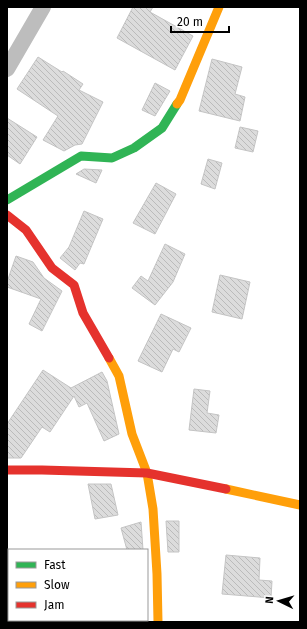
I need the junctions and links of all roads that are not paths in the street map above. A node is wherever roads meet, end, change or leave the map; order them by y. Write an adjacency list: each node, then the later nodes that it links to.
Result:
1 (43, 7): 3 (street)
2 (219, 7): 4 (street)
3 (7, 69)
4 (7, 200)
5 (7, 215): 7 (street)
6 (7, 470): 7 (street)
7 (147, 473): 8 (street); 9 (street)
8 (300, 505)
9 (158, 622)

